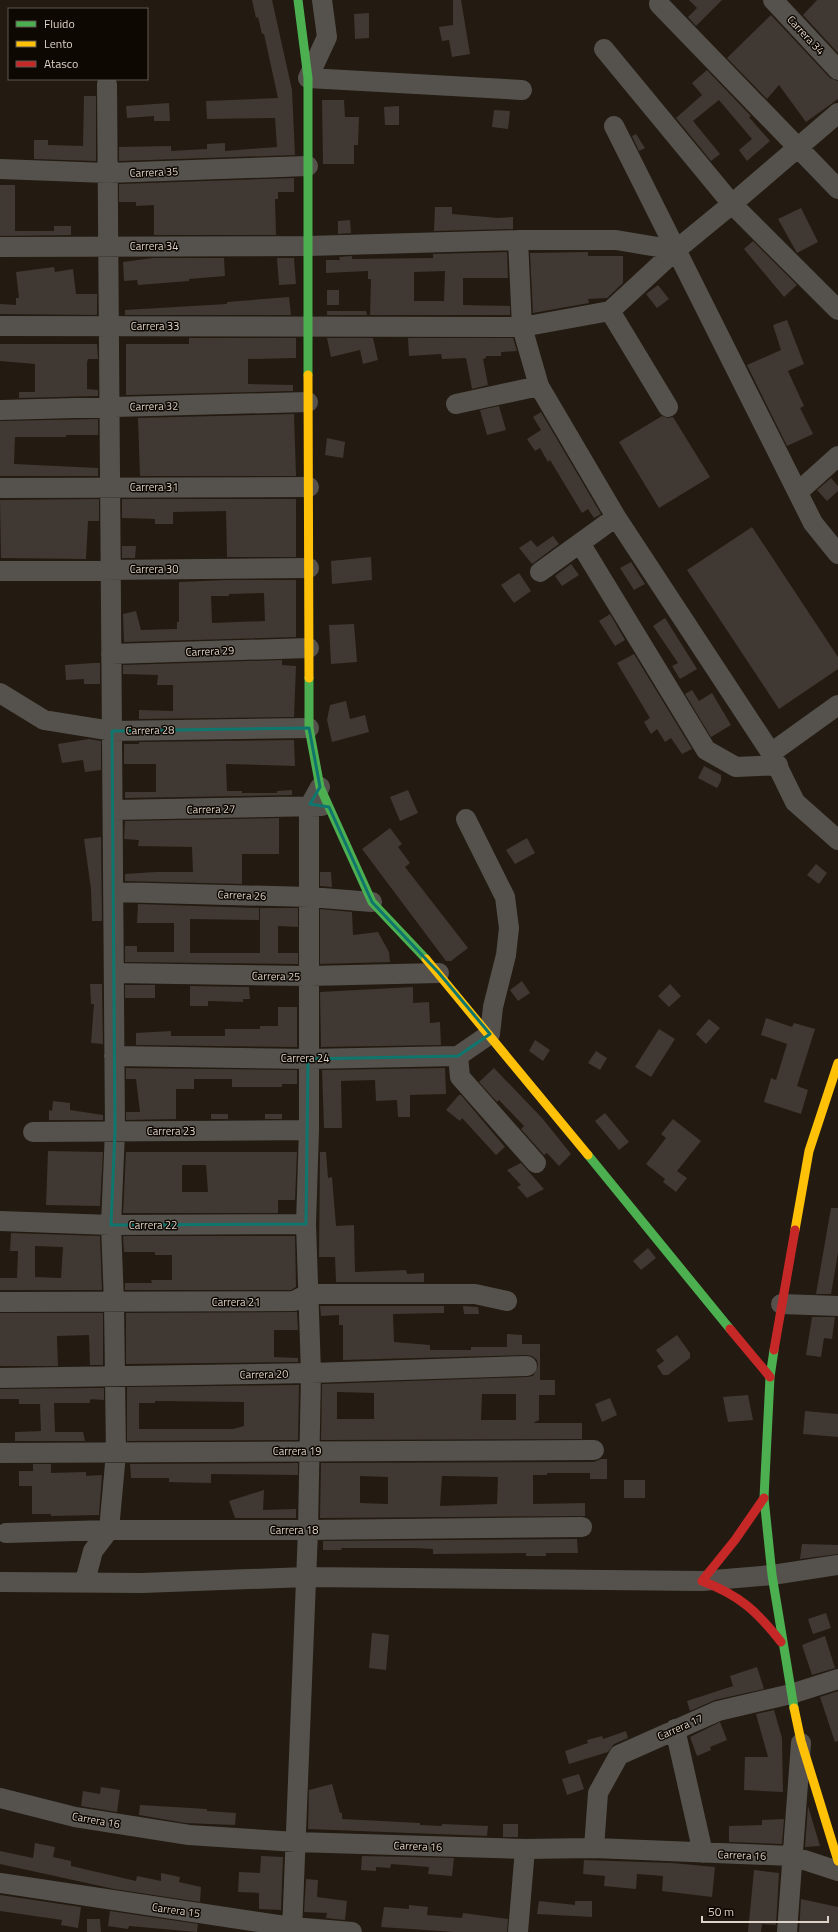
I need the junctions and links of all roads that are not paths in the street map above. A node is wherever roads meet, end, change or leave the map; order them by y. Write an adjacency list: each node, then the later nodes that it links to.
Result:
1 (298, 0): 7 (street)
2 (322, 0): 7 (street)
3 (773, 0): 6 (street, Carrera 34)
4 (659, 4): 12 (street)
5 (604, 49): 17 (street)
6 (838, 70)
7 (308, 78): 9 (street); 13 (street)
8 (108, 84): 15 (street)
9 (522, 90)
10 (838, 113): 12 (street)
11 (614, 126): 22 (street)
12 (798, 148): 16 (street); 17 (street)
13 (308, 166): 15 (street, Carrera 35); 20 (street)
14 (0, 169): 15 (street, Carrera 35)
15 (107, 173): 19 (street)
16 (838, 190)
17 (732, 204): 22 (street); 23 (street)
18 (518, 240): 20 (street, Carrera 34); 22 (street, Carrera 34); 28 (street)
19 (108, 246): 20 (street, Carrera 34); 21 (street, Carrera 34); 26 (street)
20 (308, 246): 27 (street)
21 (0, 247)
22 (676, 250): 24 (street); 39 (street)
23 (838, 310)
24 (610, 311): 28 (street, Carrera 33); 33 (street)
25 (0, 326): 26 (street, Carrera 33)
26 (109, 326): 27 (street, Carrera 33); 32 (street)
27 (310, 326): 28 (street, Carrera 33); 30 (street)
28 (522, 326): 29 (street)
29 (540, 386): 31 (street); 40 (street)
30 (308, 402): 32 (street, Carrera 32); 37 (street)
31 (456, 404)
32 (110, 407): 34 (street, Carrera 32); 36 (street)
33 (668, 407)
34 (0, 410)
35 (838, 456): 39 (street)
36 (110, 487): 37 (street, Carrera 31); 38 (street, Carrera 31); 44 (street)
37 (309, 487): 43 (street)
38 (0, 488)
39 (798, 492): 42 (street)
40 (616, 518): 41 (street); 53 (street)
41 (580, 543): 46 (street); 53 (street)
42 (838, 554)
43 (309, 568): 44 (street, Carrera 30); 47 (street)
44 (111, 569): 45 (street, Carrera 30); 48 (street)
45 (0, 571)
46 (540, 572)
47 (309, 648): 48 (street, Carrera 29); 51 (street)
48 (111, 654): 52 (street)
49 (0, 693): 52 (street, Carrera 28)
50 (838, 705): 53 (street)
51 (309, 728): 52 (street, Carrera 28); 54 (street)
52 (112, 731): 57 (street)
53 (775, 759): 59 (street)
54 (320, 788): 55 (street); 56 (street)
55 (309, 807): 56 (street, Carrera 27); 57 (street, Carrera 27); 61 (street)
56 (329, 807): 62 (street)
57 (112, 810): 60 (street)
58 (466, 819): 66 (street)
59 (838, 840)
60 (113, 892): 61 (street, Carrera 26); 63 (street)
61 (310, 897): 62 (street, Carrera 26); 65 (street)
62 (372, 902): 64 (street)
63 (114, 973): 65 (street, Carrera 25); 67 (street)
64 (439, 973): 65 (street, Carrera 25); 66 (street)
65 (308, 976): 69 (street)
66 (490, 1034): 68 (street); 87 (street)
67 (114, 1056): 69 (street, Carrera 24); 73 (street)
68 (458, 1056): 69 (street, Carrera 24); 74 (street)
69 (308, 1059): 71 (street)
70 (838, 1063): 82 (street)
71 (309, 1130): 73 (street, Carrera 23); 76 (street)
72 (33, 1132): 73 (street, Carrera 23)
73 (115, 1132): 77 (street)
74 (536, 1163)
75 (0, 1221): 77 (street, Carrera 22)
76 (306, 1224): 77 (street, Carrera 22); 78 (street)
77 (111, 1225): 81 (street)
78 (308, 1294): 79 (street, Carrera 21); 81 (street, Carrera 21); 85 (street)
79 (506, 1301)
80 (0, 1302): 81 (street, Carrera 21)
81 (114, 1302): 86 (street)
82 (781, 1304): 83 (street); 87 (street)
83 (838, 1306)
84 (527, 1366): 85 (street, Carrera 20)
85 (311, 1373): 86 (street, Carrera 20); 90 (street)
86 (115, 1377): 88 (street, Carrera 20); 92 (street)
87 (770, 1377): 93 (street)
88 (0, 1378)
89 (594, 1450): 90 (street, Carrera 19)
90 (308, 1451): 92 (street, Carrera 19); 96 (street)
91 (0, 1453): 92 (street, Carrera 19)
92 (116, 1453): 95 (street)
93 (764, 1498): 99 (street); 102 (street)
94 (582, 1527): 96 (street, Carrera 18)
95 (109, 1530): 96 (street, Carrera 18); 97 (street, Carrera 18); 101 (street)
96 (308, 1530): 100 (street)
97 (6, 1533)
98 (838, 1565): 99 (street)
99 (772, 1575): 102 (street); 104 (street)
100 (306, 1577): 101 (street); 102 (street); 110 (street)
101 (85, 1581): 103 (street)
102 (702, 1581): 104 (street)
103 (0, 1582)
104 (782, 1642): 106 (street)
105 (838, 1679): 106 (street, Carrera 17)
106 (791, 1694): 107 (street, Carrera 17); 108 (street)
107 (675, 1729): 111 (street, Carrera 17); 113 (street)
108 (801, 1741): 114 (street); 115 (street)
109 (0, 1798): 110 (street, Carrera 16)
110 (296, 1842): 112 (street, Carrera 16); 118 (street)
111 (594, 1848): 112 (street, Carrera 16); 113 (street, Carrera 16)
112 (525, 1849): 120 (street)
113 (703, 1853): 114 (street, Carrera 16)
114 (792, 1856): 116 (street, Carrera 16); 121 (street)
115 (838, 1861)
116 (838, 1871)
117 (0, 1883): 118 (street, Carrera 15)
118 (292, 1929): 119 (street, Carrera 15)
119 (352, 1932)
120 (518, 1932)
121 (787, 1932)

